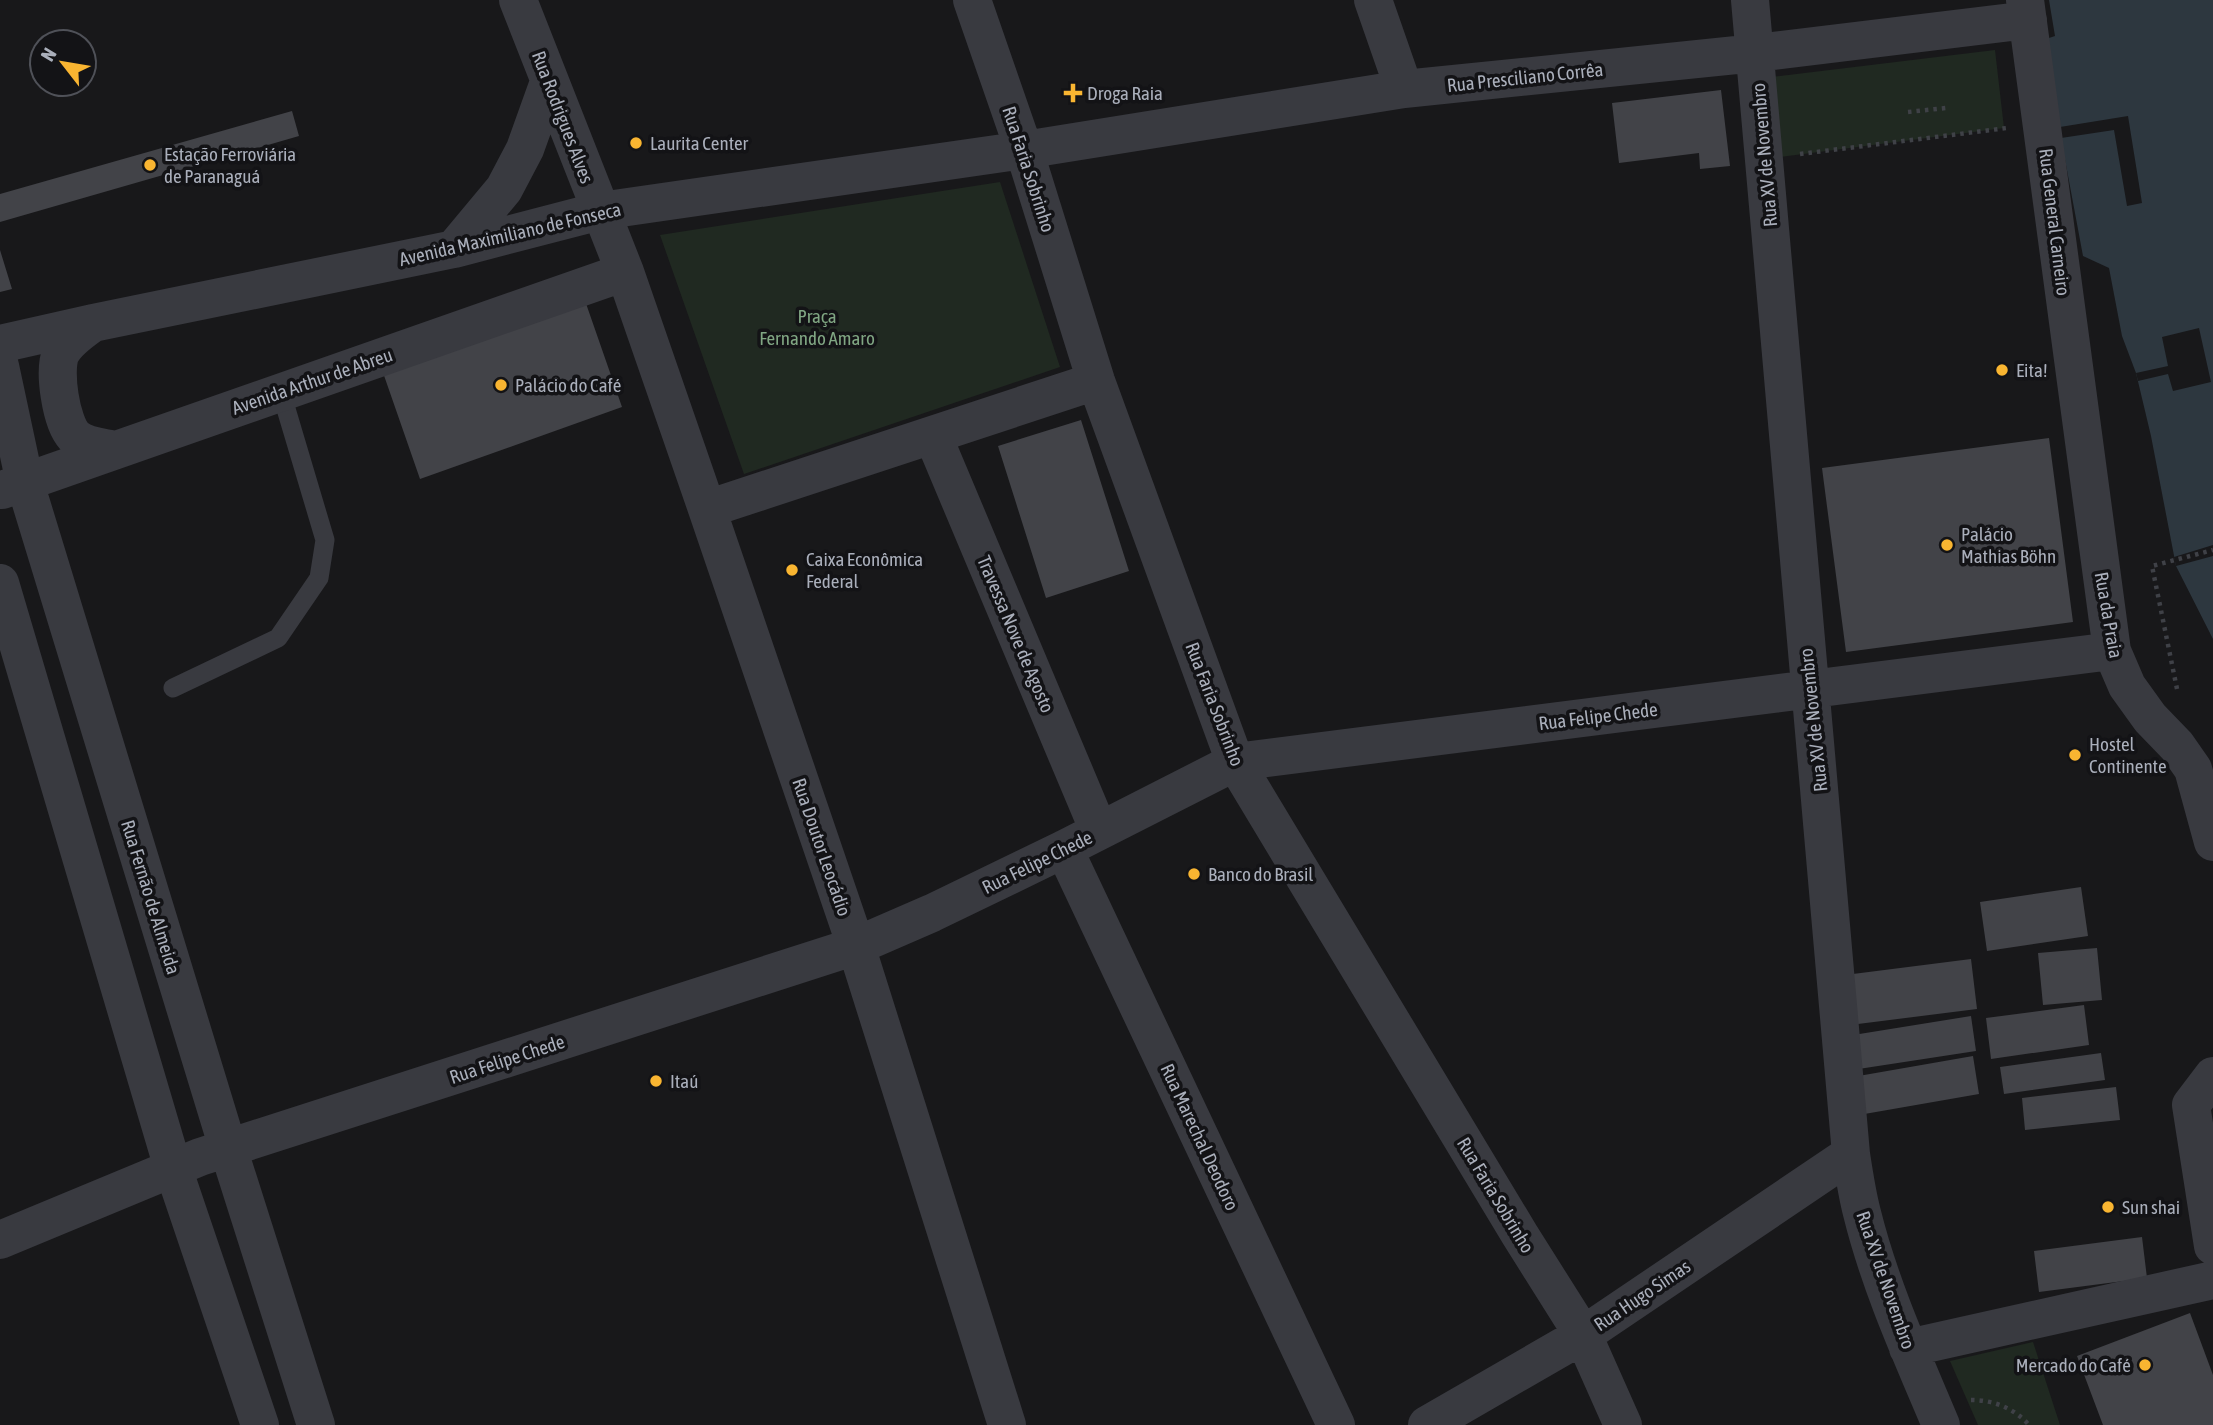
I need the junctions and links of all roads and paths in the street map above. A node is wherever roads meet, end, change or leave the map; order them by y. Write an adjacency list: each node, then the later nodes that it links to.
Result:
1 (518, 0): 7 (street, Rua Rodrigues Alves)
2 (972, 0): 12 (street, Rua Faria Sobrinho)
3 (1373, 0): 8 (street)
4 (1750, 0): 6 (street, Rua XV de Novembro)
5 (2026, 10): 6 (street, Rua Presciliano Corrêa); 11 (street, Rua General Carneiro)
6 (1756, 53): 8 (street, Rua Presciliano Corrêa); 13 (street, Rua XV de Novembro)
7 (549, 82): 14 (street, Rua Rodrigues Alves); 15 (street)
8 (1404, 89): 12 (street, Rua Presciliano Corrêa)
9 (1946, 108): 10 (path)
10 (1908, 112)
11 (2042, 123): 13 (path); 23 (street, Rua General Carneiro)
12 (1024, 150): 14 (street, Avenida Maximiliano de Fonseca); 20 (street, Rua Faria Sobrinho)
13 (1765, 158): 31 (street, Rua XV de Novembro)
14 (600, 211): 15 (street, Avenida Maximiliano de Fonseca); 16 (street, Rua Rodrigues Alves)
15 (454, 249): 17 (street, Avenida Maximiliano de Fonseca)
16 (625, 272): 21 (street, Avenida Arthur de Abreu); 26 (street, Rua Doutor Leocádio)
17 (93, 323): 18 (street, Avenida Maximiliano de Fonseca); 24 (street)
18 (0, 344)
19 (0, 366): 25 (street, Rua Fernão de Almeida)
20 (1096, 381): 22 (street); 33 (street, Rua Faria Sobrinho)
21 (281, 393): 24 (street, Avenida Arthur de Abreu); 30 (lane)
22 (933, 436): 26 (street); 34 (street, Travessa Nove de Agosto)
23 (2083, 444): 29 (street, Rua da Praia)
24 (115, 450): 25 (street, Avenida Arthur de Abreu)
25 (12, 487): 39 (street, Rua Fernão de Almeida)
26 (707, 509): 37 (street, Rua Doutor Leocádio)
27 (2213, 550): 32 (path)
28 (0, 583): 41 (street)
29 (2112, 650): 31 (street, Rua Felipe Chede); 35 (street, Rua da Praia)
30 (173, 688)
31 (1811, 690): 33 (street, Rua Felipe Chede); 40 (street, Rua XV de Novembro)
32 (2179, 701)
33 (1235, 762): 34 (street, Rua Felipe Chede); 45 (street, Rua Faria Sobrinho)
34 (1099, 831): 36 (street, Rua Felipe Chede)
35 (2213, 842)
36 (1064, 849): 37 (street, Rua Felipe Chede); 51 (street, Rua Marechal Deodoro)
37 (856, 946): 39 (street, Rua Felipe Chede); 50 (street, Rua Doutor Leocádio)
38 (2213, 1076): 43 (street)
39 (228, 1148): 41 (street, Rua Felipe Chede); 49 (street, Rua Fernão de Almeida)
40 (1851, 1154): 45 (street, Rua Hugo Simas); 46 (street, Rua XV de Novembro)
41 (173, 1168): 42 (street, Rua Felipe Chede); 48 (street)
42 (0, 1240)
43 (2213, 1246)
44 (2213, 1280): 46 (street)
45 (1583, 1335): 52 (street, Rua Hugo Simas); 53 (street, Rua Faria Sobrinho)
46 (1908, 1348): 47 (street, Rua XV de Novembro)
47 (1937, 1415): 54 (path)
48 (260, 1425)
49 (316, 1425)
50 (1007, 1425)
51 (1336, 1425)
52 (1427, 1425)
53 (1623, 1425)
54 (2029, 1425)

